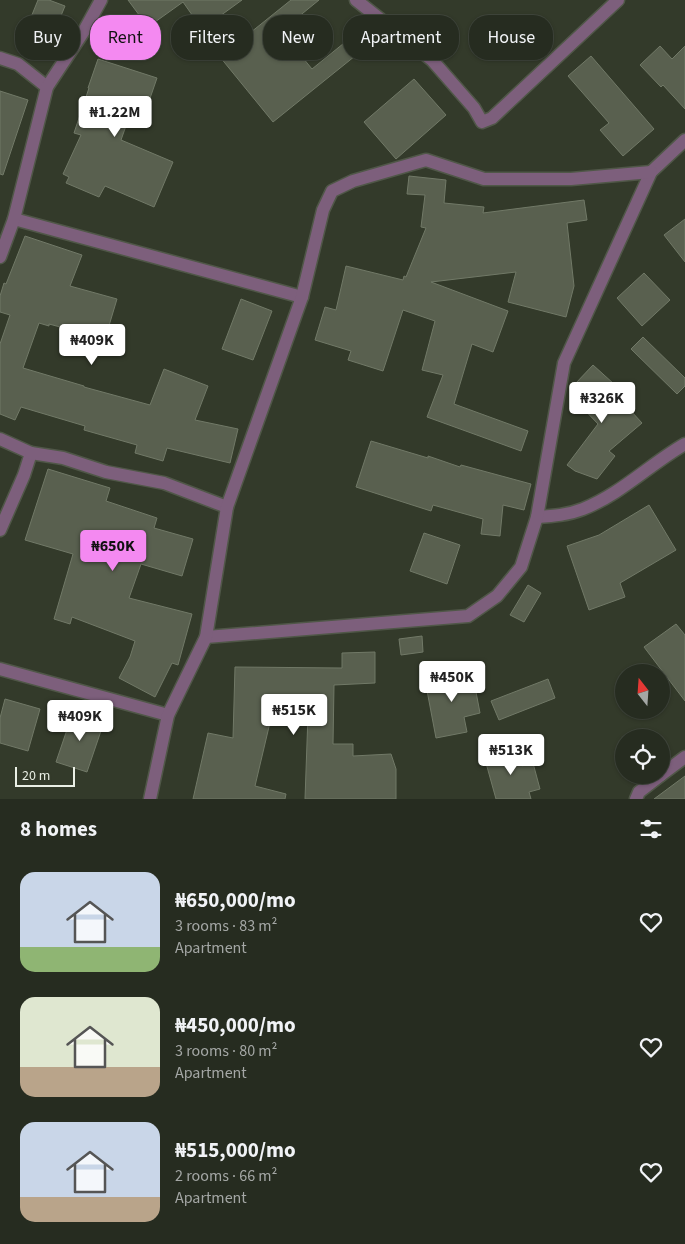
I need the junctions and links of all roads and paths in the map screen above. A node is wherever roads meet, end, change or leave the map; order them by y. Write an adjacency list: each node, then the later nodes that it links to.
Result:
1 (101, 0): 5 (street)
2 (356, 0): 3 (street)
3 (618, 0)
4 (0, 58): 5 (street)
5 (47, 87): 8 (street)
6 (685, 140): 7 (street)
7 (651, 172): 10 (street); 15 (street)
8 (14, 219): 9 (street); 10 (street)
9 (0, 257)
10 (302, 297): 14 (street)
11 (0, 439): 13 (street)
12 (685, 444): 15 (street)
13 (31, 452): 14 (street); 16 (street)
14 (227, 506): 17 (street)
15 (537, 517): 17 (street)
16 (0, 530)
17 (206, 637): 19 (street)
18 (0, 669): 19 (street)
19 (168, 714): 23 (street)
20 (685, 757): 21 (street)
21 (670, 768)
22 (649, 784): 24 (street)
23 (150, 799)
24 (636, 799)

